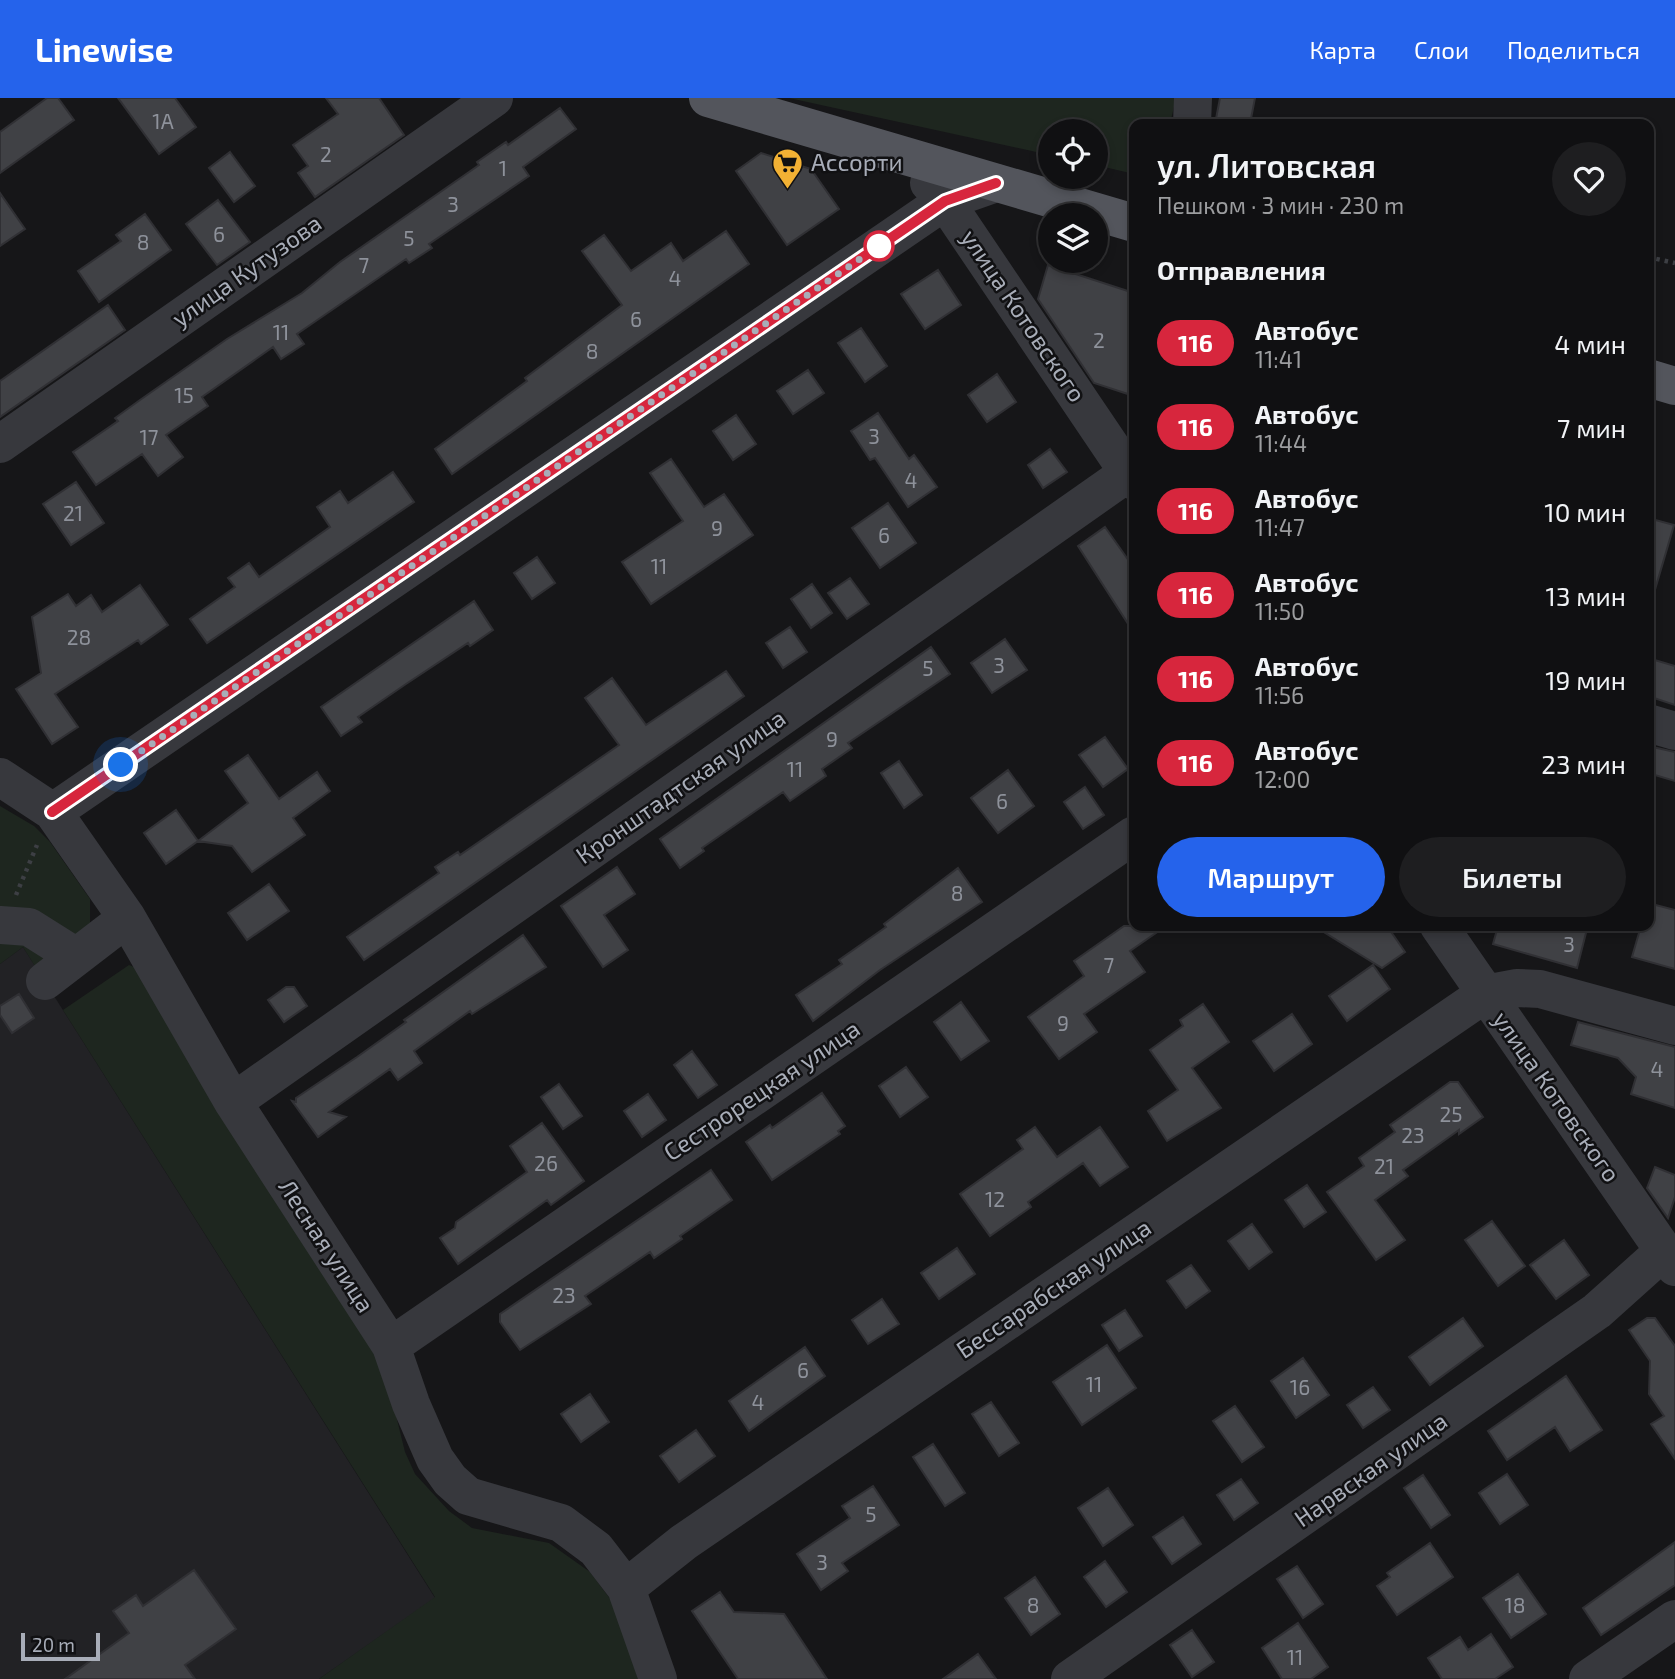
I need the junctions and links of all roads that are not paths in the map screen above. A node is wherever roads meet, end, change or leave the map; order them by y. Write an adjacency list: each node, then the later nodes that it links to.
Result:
1 (494, 98): 11 (street, улица Кутузова)
2 (708, 98): 5 (main road)
3 (1194, 98): 4 (street)
4 (1192, 119)
5 (905, 156): 6 (main road); 7 (street, улица Котовского)
6 (996, 183): 7 (street); 8 (main road)
7 (945, 201): 12 (street, улица Котовского); 17 (street)
8 (1129, 222)
9 (1654, 380): 10 (main road)
10 (1675, 386)
11 (0, 444)
12 (1129, 474)
13 (1129, 478): 26 (street, Кронштадтская улица)
14 (1654, 725): 15 (street)
15 (1675, 731)
16 (0, 777): 17 (street, Лесная улица)
17 (52, 812): 19 (street, Лесная улица)
18 (1129, 838): 28 (street, Сестрорецкая улица)
19 (127, 918): 22 (street); 26 (street, Лесная улица)
20 (2, 924): 22 (street)
21 (1441, 931): 24 (street, улица Котовского)
22 (75, 956): 23 (street)
23 (45, 981)
24 (1485, 995): 25 (street); 27 (street, улица Котовского); 29 (street, Бессарабская улица)
25 (1675, 1026)
26 (233, 1102): 28 (street, Лесная улица)
27 (1669, 1259): 32 (street, Нарвская улица)
28 (391, 1346): 29 (street, Лесная улица)
29 (626, 1588): 31 (street, Лесная улица)
30 (1675, 1619): 33 (street)
31 (658, 1679)
32 (1070, 1679)
33 (1588, 1679)

